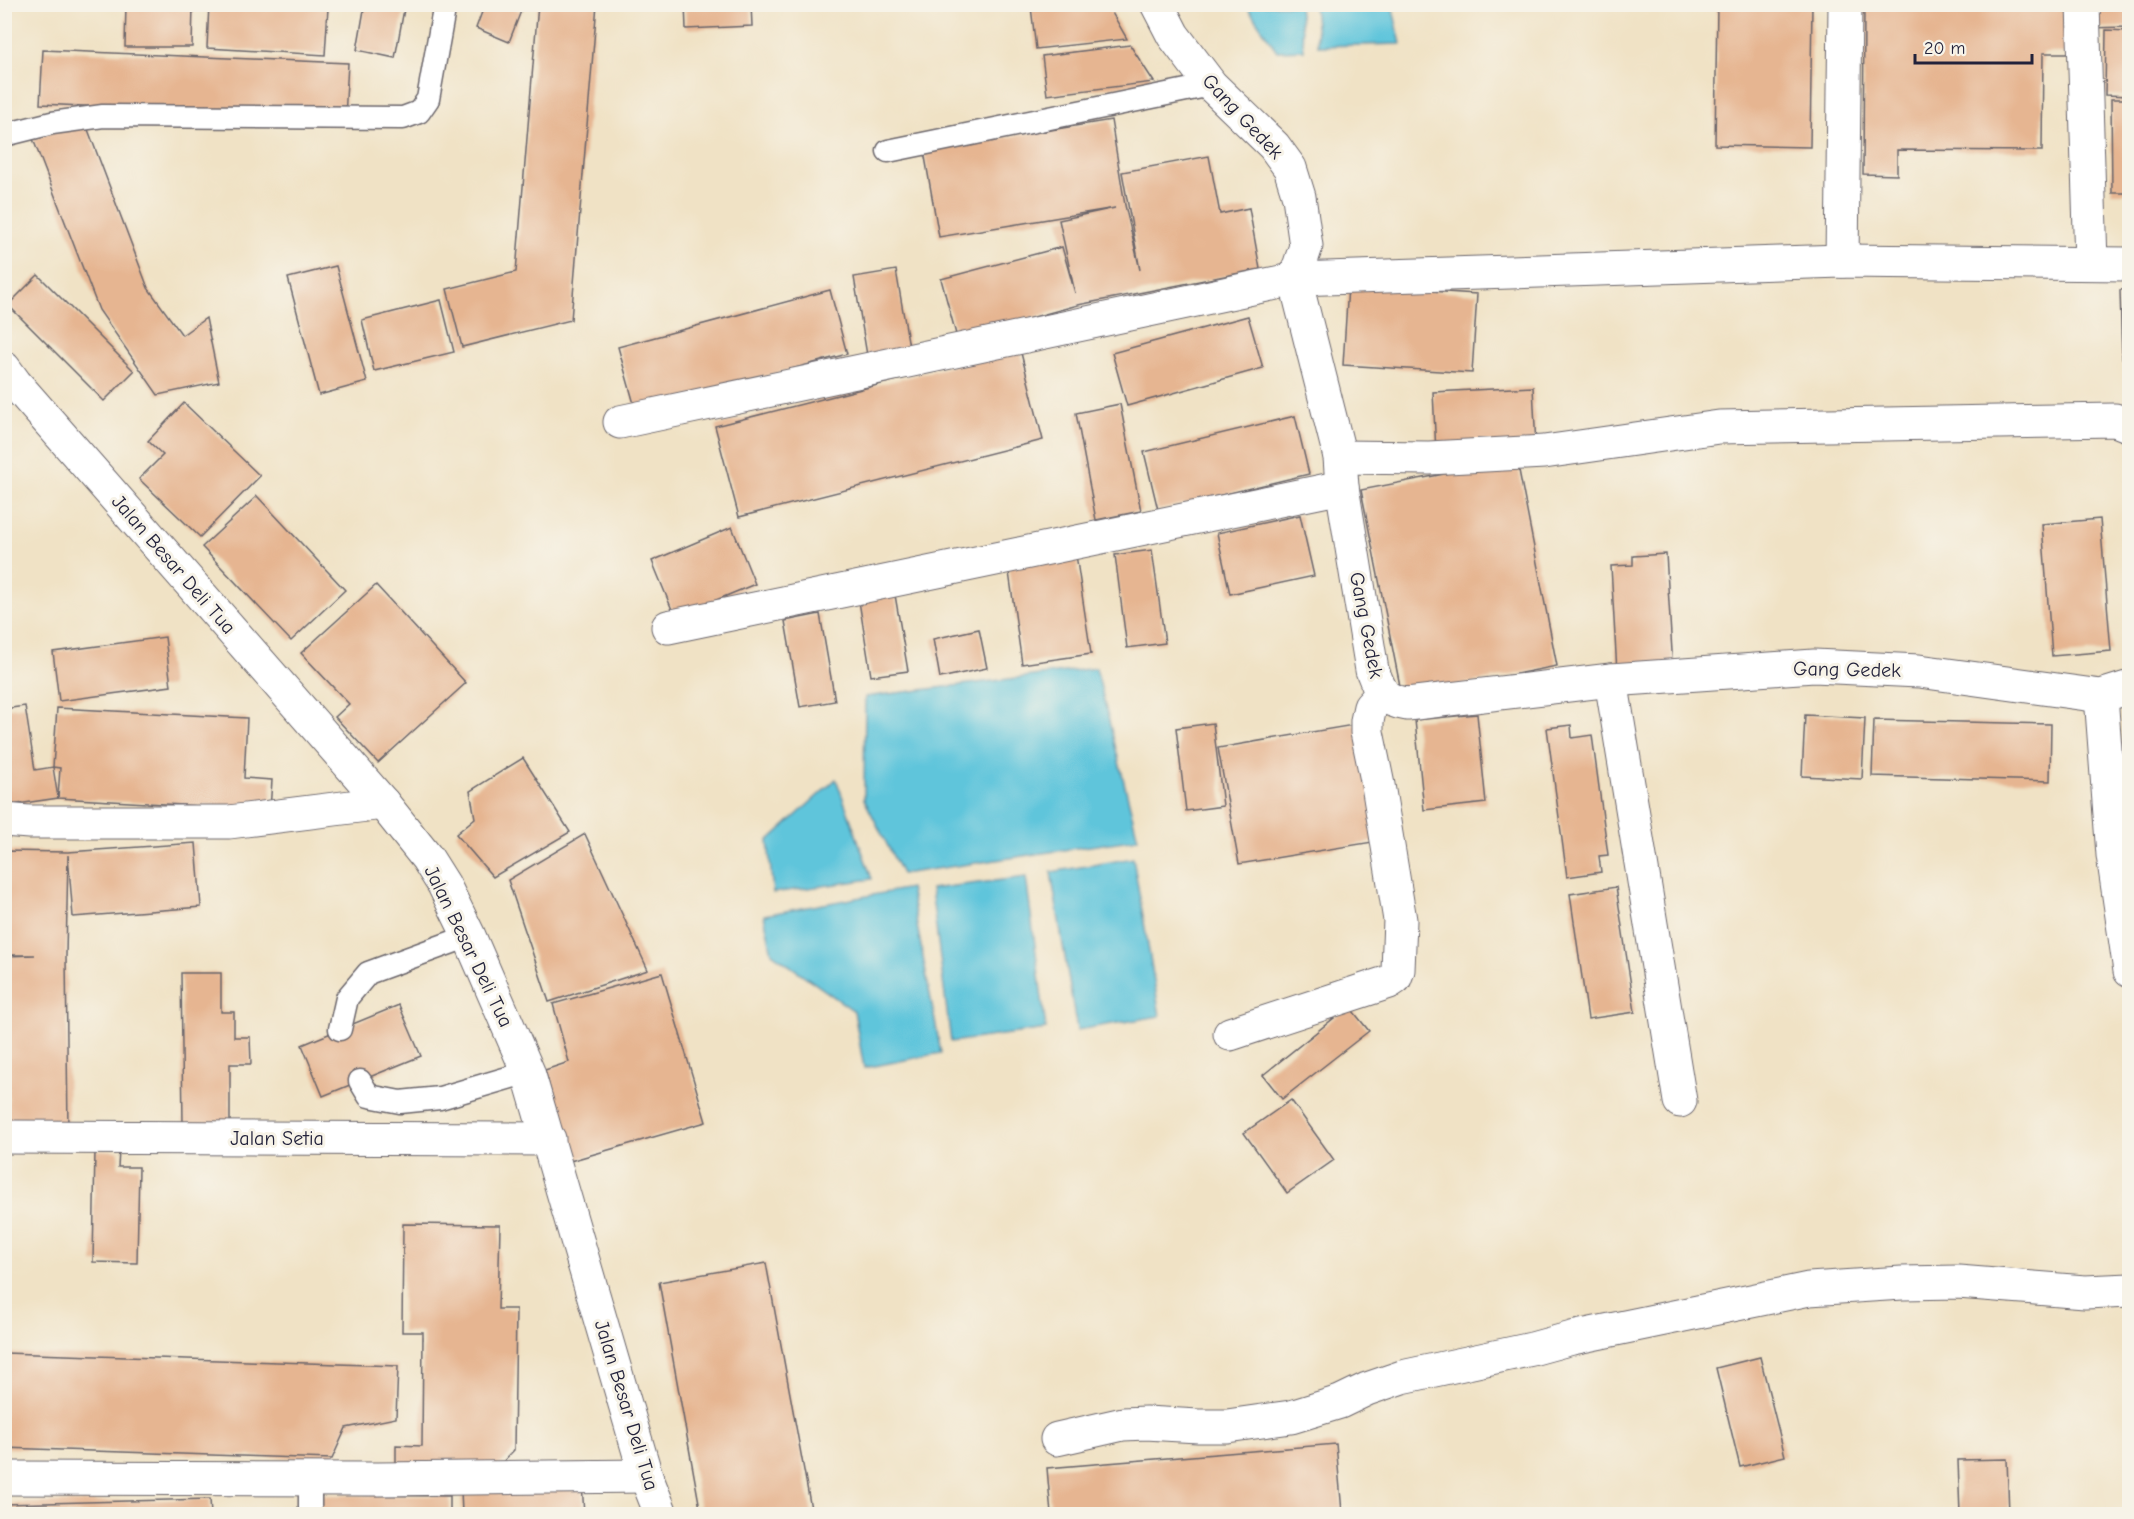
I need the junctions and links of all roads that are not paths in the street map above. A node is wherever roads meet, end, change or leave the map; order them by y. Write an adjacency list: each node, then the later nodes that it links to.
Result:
1 (445, 4): 6 (lane)
2 (1157, 4): 5 (street, Gang Gedek)
3 (1845, 4): 8 (street)
4 (2083, 4): 9 (street)
5 (1210, 85): 7 (lane); 11 (street, Gang Gedek)
6 (4, 135)
7 (888, 151)
8 (1842, 261): 9 (street); 11 (street)
9 (2091, 263): 10 (street)
10 (2130, 264)
11 (1295, 279): 13 (street); 15 (street, Gang Gedek)
12 (8, 379): 20 (street, Jalan Besar Deli Tua)
13 (620, 422)
14 (2130, 426): 15 (street)
15 (1341, 472): 16 (street); 19 (street, Gang Gedek)
16 (668, 627)
17 (1611, 680): 18 (street, Gang Gedek); 19 (street, Gang Gedek); 28 (street)
18 (2115, 692): 23 (street)
19 (1382, 694): 25 (street)
20 (383, 803): 21 (street); 22 (street, Jalan Besar Deli Tua)
21 (4, 820)
22 (469, 936): 24 (lane); 26 (street, Jalan Besar Deli Tua)
23 (2130, 971)
24 (340, 1029)
25 (1230, 1034)
26 (528, 1072): 27 (lane); 30 (street, Jalan Besar Deli Tua)
27 (360, 1081)
28 (1680, 1101)
29 (4, 1137): 30 (street, Jalan Setia)
30 (549, 1139): 33 (street, Jalan Besar Deli Tua)
31 (2130, 1290): 32 (street)
32 (1057, 1439)
33 (646, 1476): 35 (street); 37 (street, Jalan Besar Deli Tua)
34 (4, 1478): 35 (street)
35 (310, 1479): 36 (lane)
36 (310, 1515)
37 (661, 1515)

